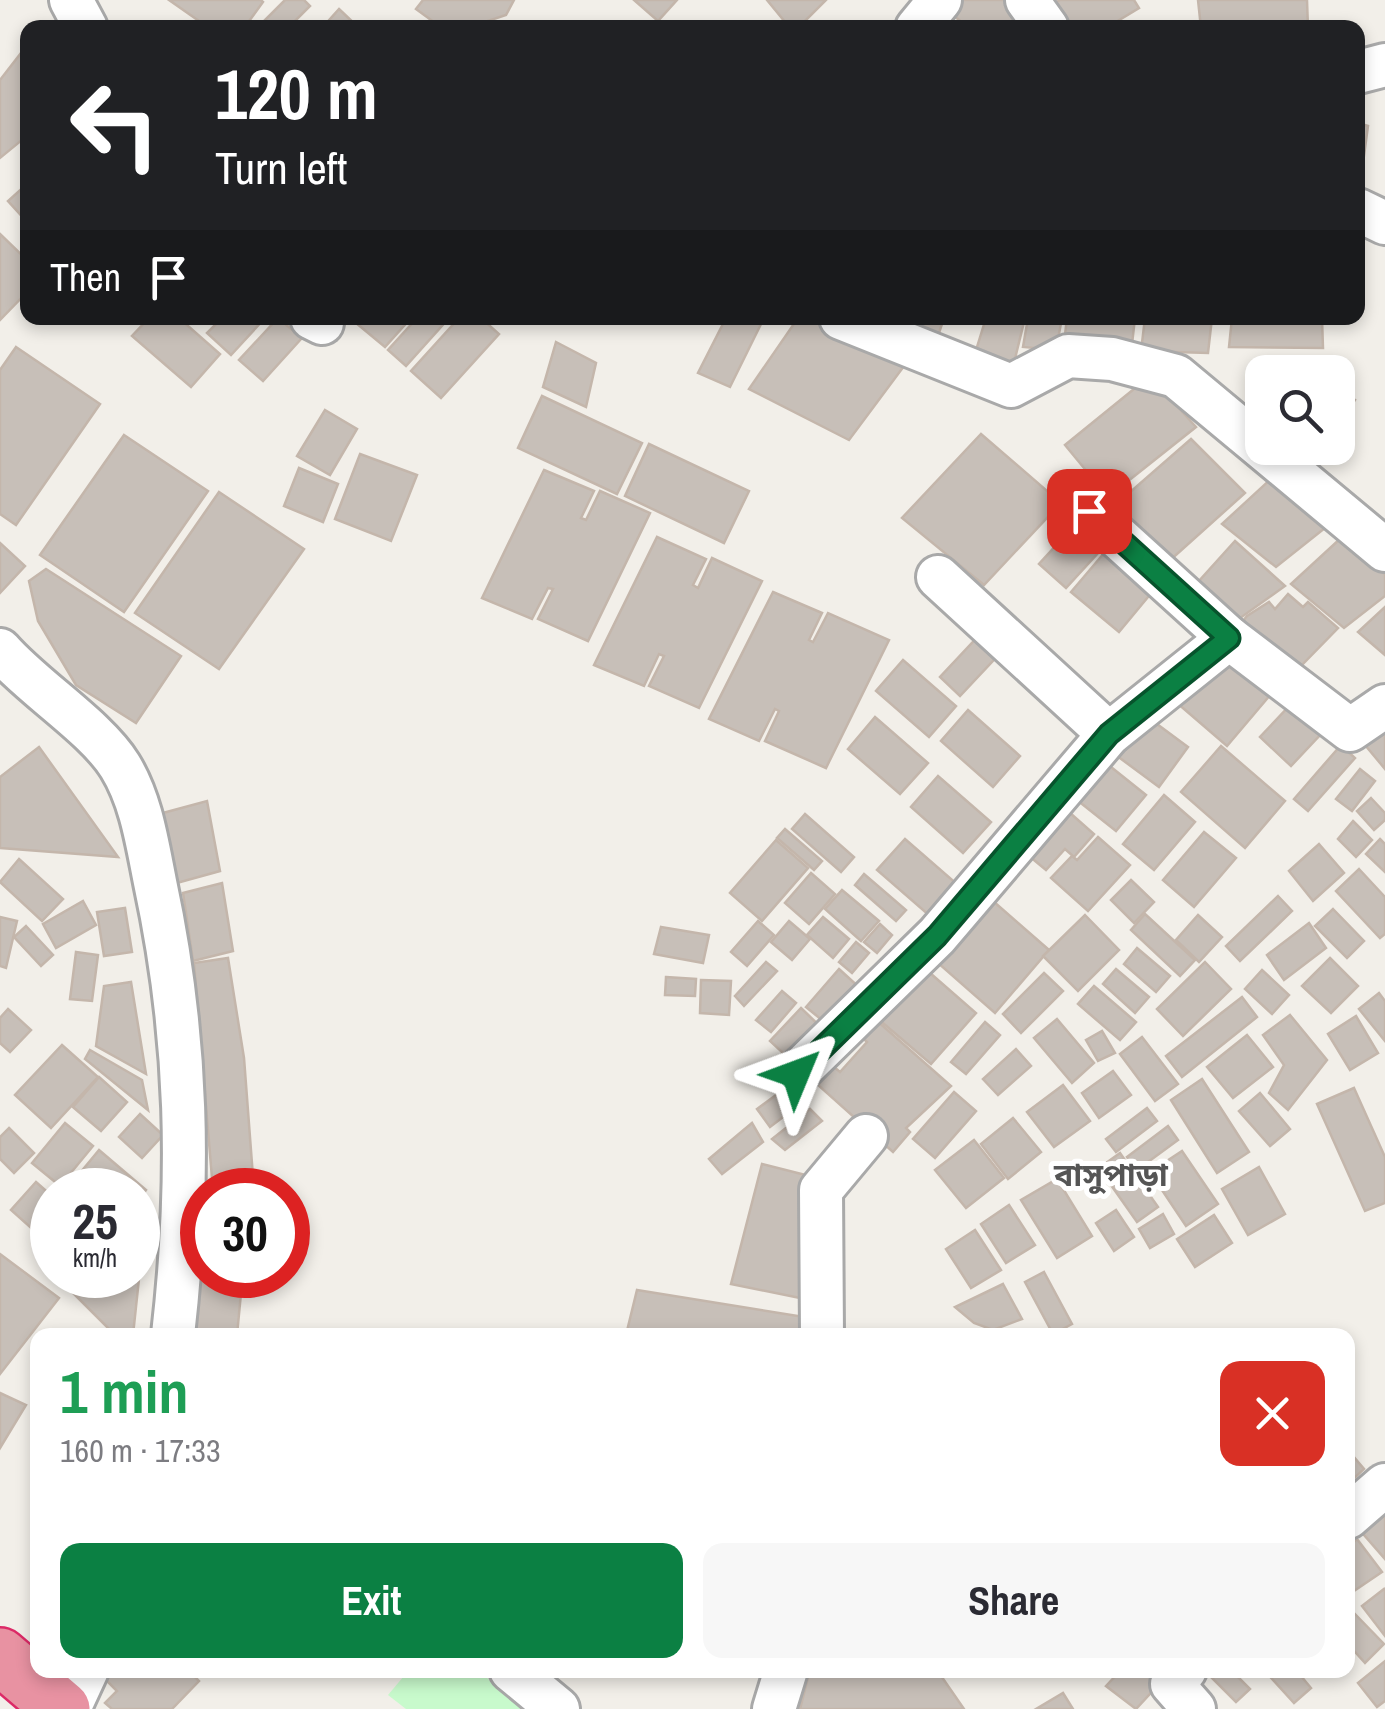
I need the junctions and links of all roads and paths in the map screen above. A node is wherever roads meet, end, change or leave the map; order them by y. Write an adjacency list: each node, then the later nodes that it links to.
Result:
1 (940, 0): 2 (street)
2 (924, 20)
3 (858, 325): 5 (street)
4 (1089, 511): 7 (street)
5 (1385, 550)
6 (938, 577): 10 (street)
7 (1229, 638): 9 (street); 10 (street)
8 (0, 650): 13 (street)
9 (1385, 706)
10 (1109, 734): 11 (street)
11 (796, 1074)
12 (866, 1136): 14 (street)
13 (174, 1328)
14 (822, 1328)
15 (1385, 1485): 16 (street)
16 (1355, 1511)
17 (0, 1656): 22 (highway)
18 (82, 1678): 22 (street)
19 (521, 1678): 23 (street)
20 (784, 1678): 24 (street)
21 (1177, 1678): 25 (street)
22 (65, 1709)
23 (558, 1709)
24 (774, 1709)
25 (1194, 1709)

